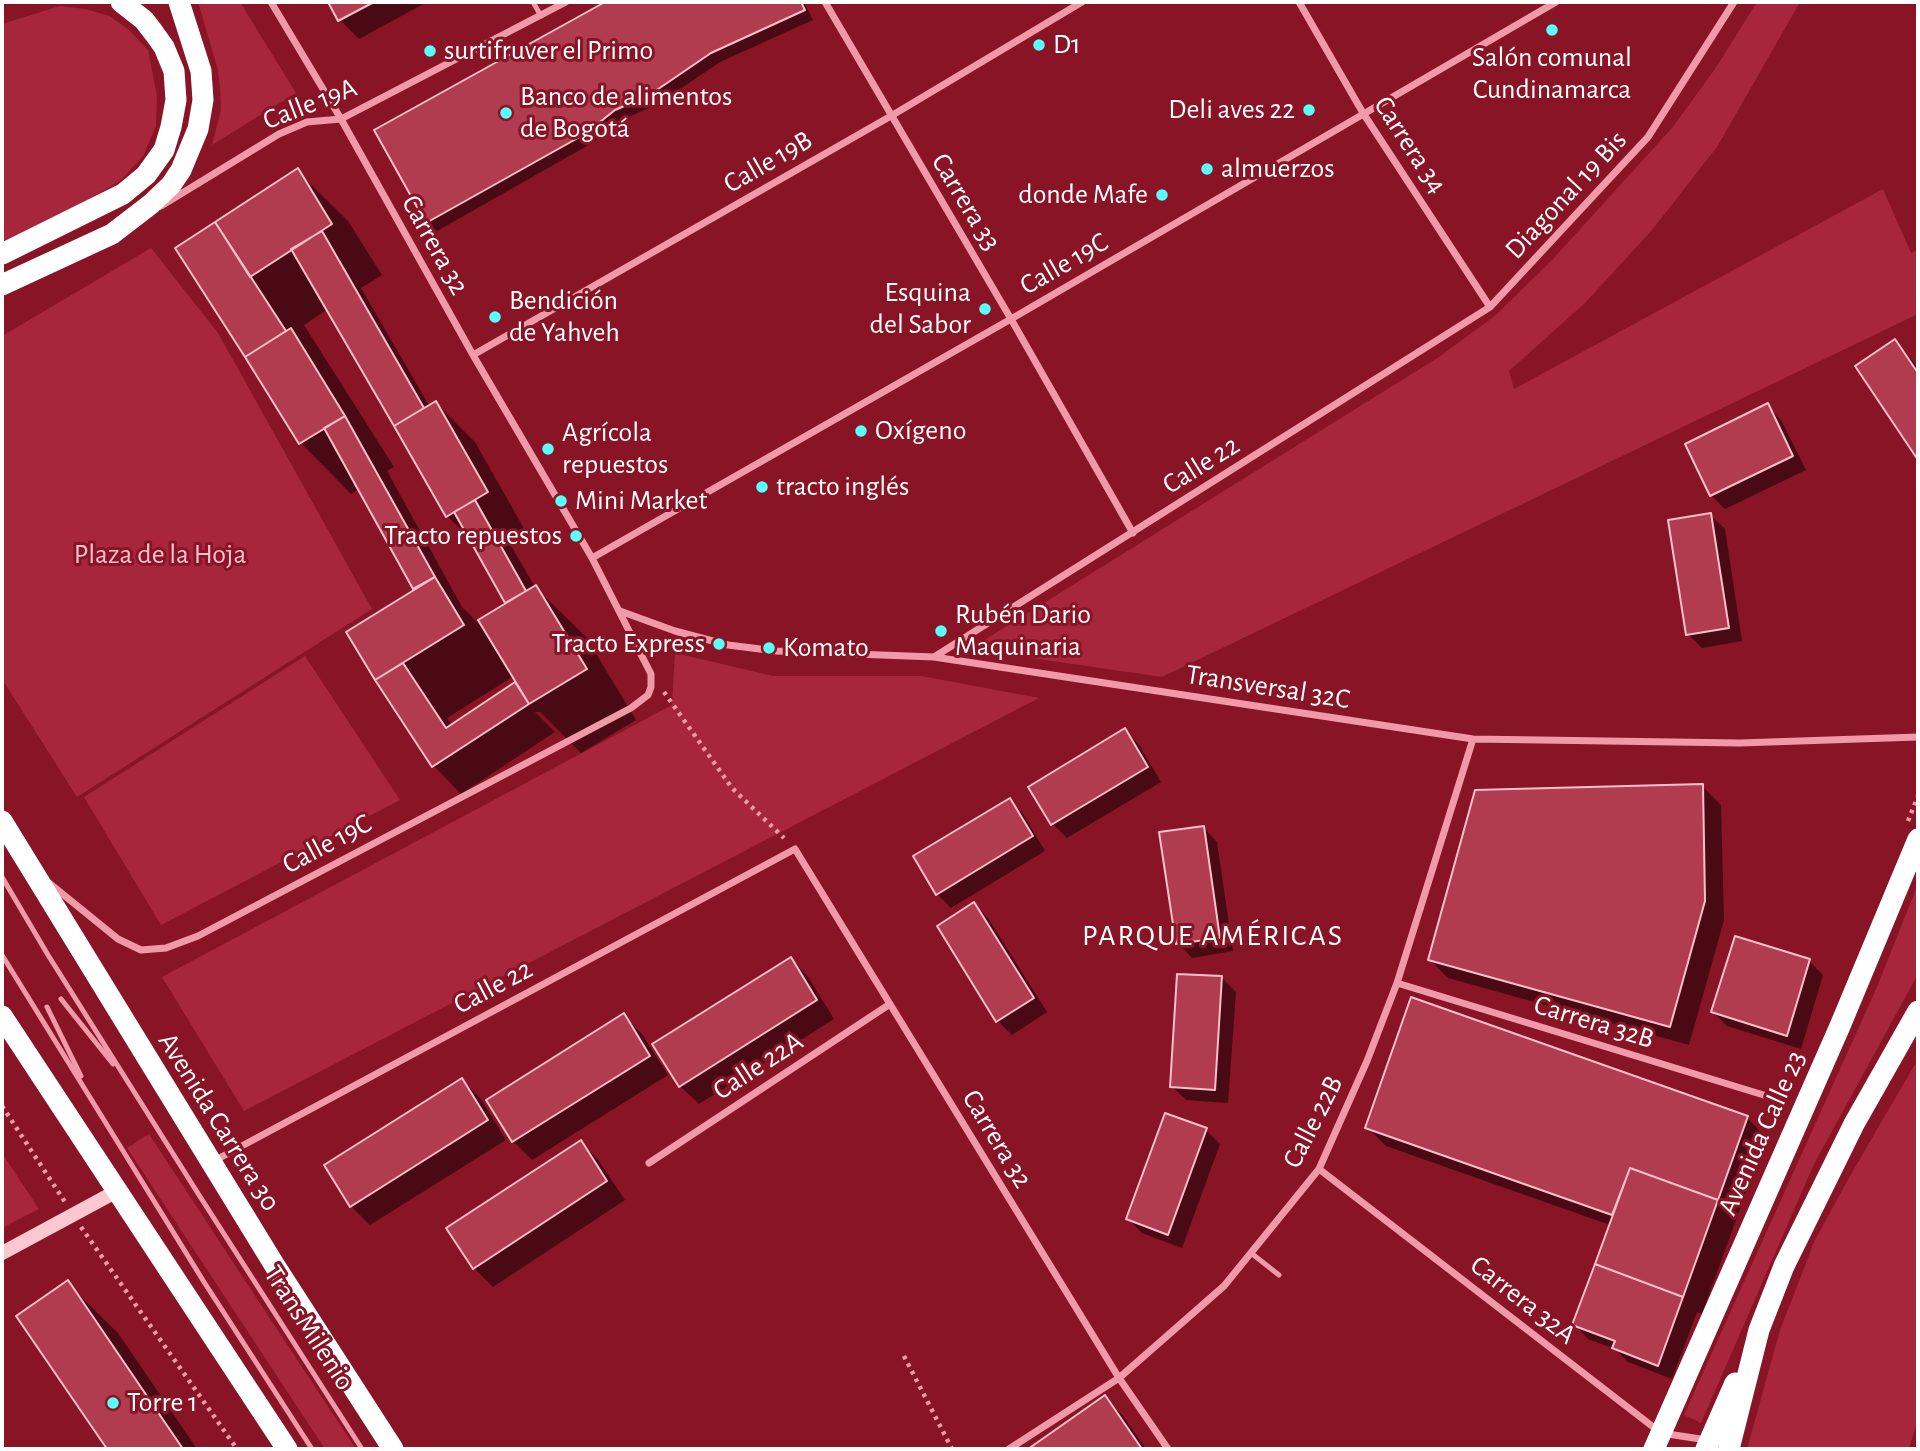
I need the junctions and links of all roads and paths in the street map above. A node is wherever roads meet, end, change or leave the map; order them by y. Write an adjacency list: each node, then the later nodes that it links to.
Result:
1 (121, 2): 16 (highway)
2 (179, 2): 15 (highway)
3 (271, 2): 14 (street, Carrera 32)
4 (533, 2): 11 (lane)
5 (566, 2): 11 (street, Calle 19A)
6 (825, 2): 13 (street, Carrera 33)
7 (1082, 2): 13 (street, Calle 19B)
8 (1298, 2): 12 (street, Carrera 34)
9 (1556, 2): 12 (street, Calle 19C)
10 (1734, 2): 18 (street, Diagonal 19 Bis)
11 (541, 16): 14 (street, Calle 19A)
12 (1363, 113): 18 (street, Carrera 34); 19 (street, Calle 19C)
13 (891, 116): 19 (street, Carrera 33); 20 (street, Calle 19B)
14 (341, 119): 15 (street, Calle 19A); 20 (street, Carrera 32)
15 (112, 234): 17 (highway)
16 (2, 254)
17 (2, 285)
18 (1490, 307): 21 (street, Calle 22)
19 (1011, 319): 21 (street, Carrera 33); 22 (street, Calle 19C)
20 (473, 355): 22 (street, Carrera 32)
21 (1133, 533): 24 (street, Calle 22)
22 (592, 558): 23 (street, Carrera 32)
23 (620, 611): 24 (street, Transversal 32C); 25 (street, Carrera 32)
24 (934, 657): 27 (street, Transversal 32C)
25 (651, 674): 30 (path); 31 (street, Calle 19C)
26 (1918, 737): 27 (street, Transversal 32C)
27 (1473, 739): 34 (street, Calle 22B)
28 (2, 821): 31 (highway, Avenida Carrera 30)
29 (1918, 839): 54 (highway, Avenida Calle 23)
30 (795, 849): 36 (street, Carrera 32); 44 (street, Calle 22)
31 (31, 868): 44 (highway, Avenida Carrera 30)
32 (2, 877): 40 (lane, TransMilenio)
33 (2, 955): 42 (lane)
34 (1396, 983): 41 (street, Carrera 32B); 46 (street, Calle 22B)
35 (61, 999): 40 (lane, TransMilenio)
36 (890, 1004): 45 (street, Calle 22A); 53 (street, Carrera 32)
37 (47, 1007): 42 (lane)
38 (1918, 1011): 55 (highway)
39 (2, 1016): 47 (highway)
40 (131, 1086): 59 (lane, TransMilenio)
41 (1780, 1100)
42 (95, 1105): 58 (lane)
43 (2, 1106): 48 (path)
44 (212, 1163): 60 (highway, Avenida Carrera 30)
45 (649, 1163)
46 (1319, 1169): 50 (street, Calle 22B); 54 (street, Carrera 32A)
47 (117, 1191): 48 (street); 57 (highway)
48 (74, 1215): 49 (street); 56 (path)
49 (2, 1253)
50 (1251, 1253): 51 (lane); 53 (street, Calle 22B)
51 (1279, 1275)
52 (904, 1356): 61 (path)
53 (1119, 1378): 62 (street, Calle 22B); 63 (street, Carrera 32)
54 (1657, 1441): 55 (street, Carrera 32A)
55 (1715, 1446)
56 (237, 1449)
57 (287, 1449)
58 (312, 1449)
59 (362, 1449)
60 (393, 1449)
61 (952, 1449)
62 (1009, 1449)
63 (1168, 1449)

